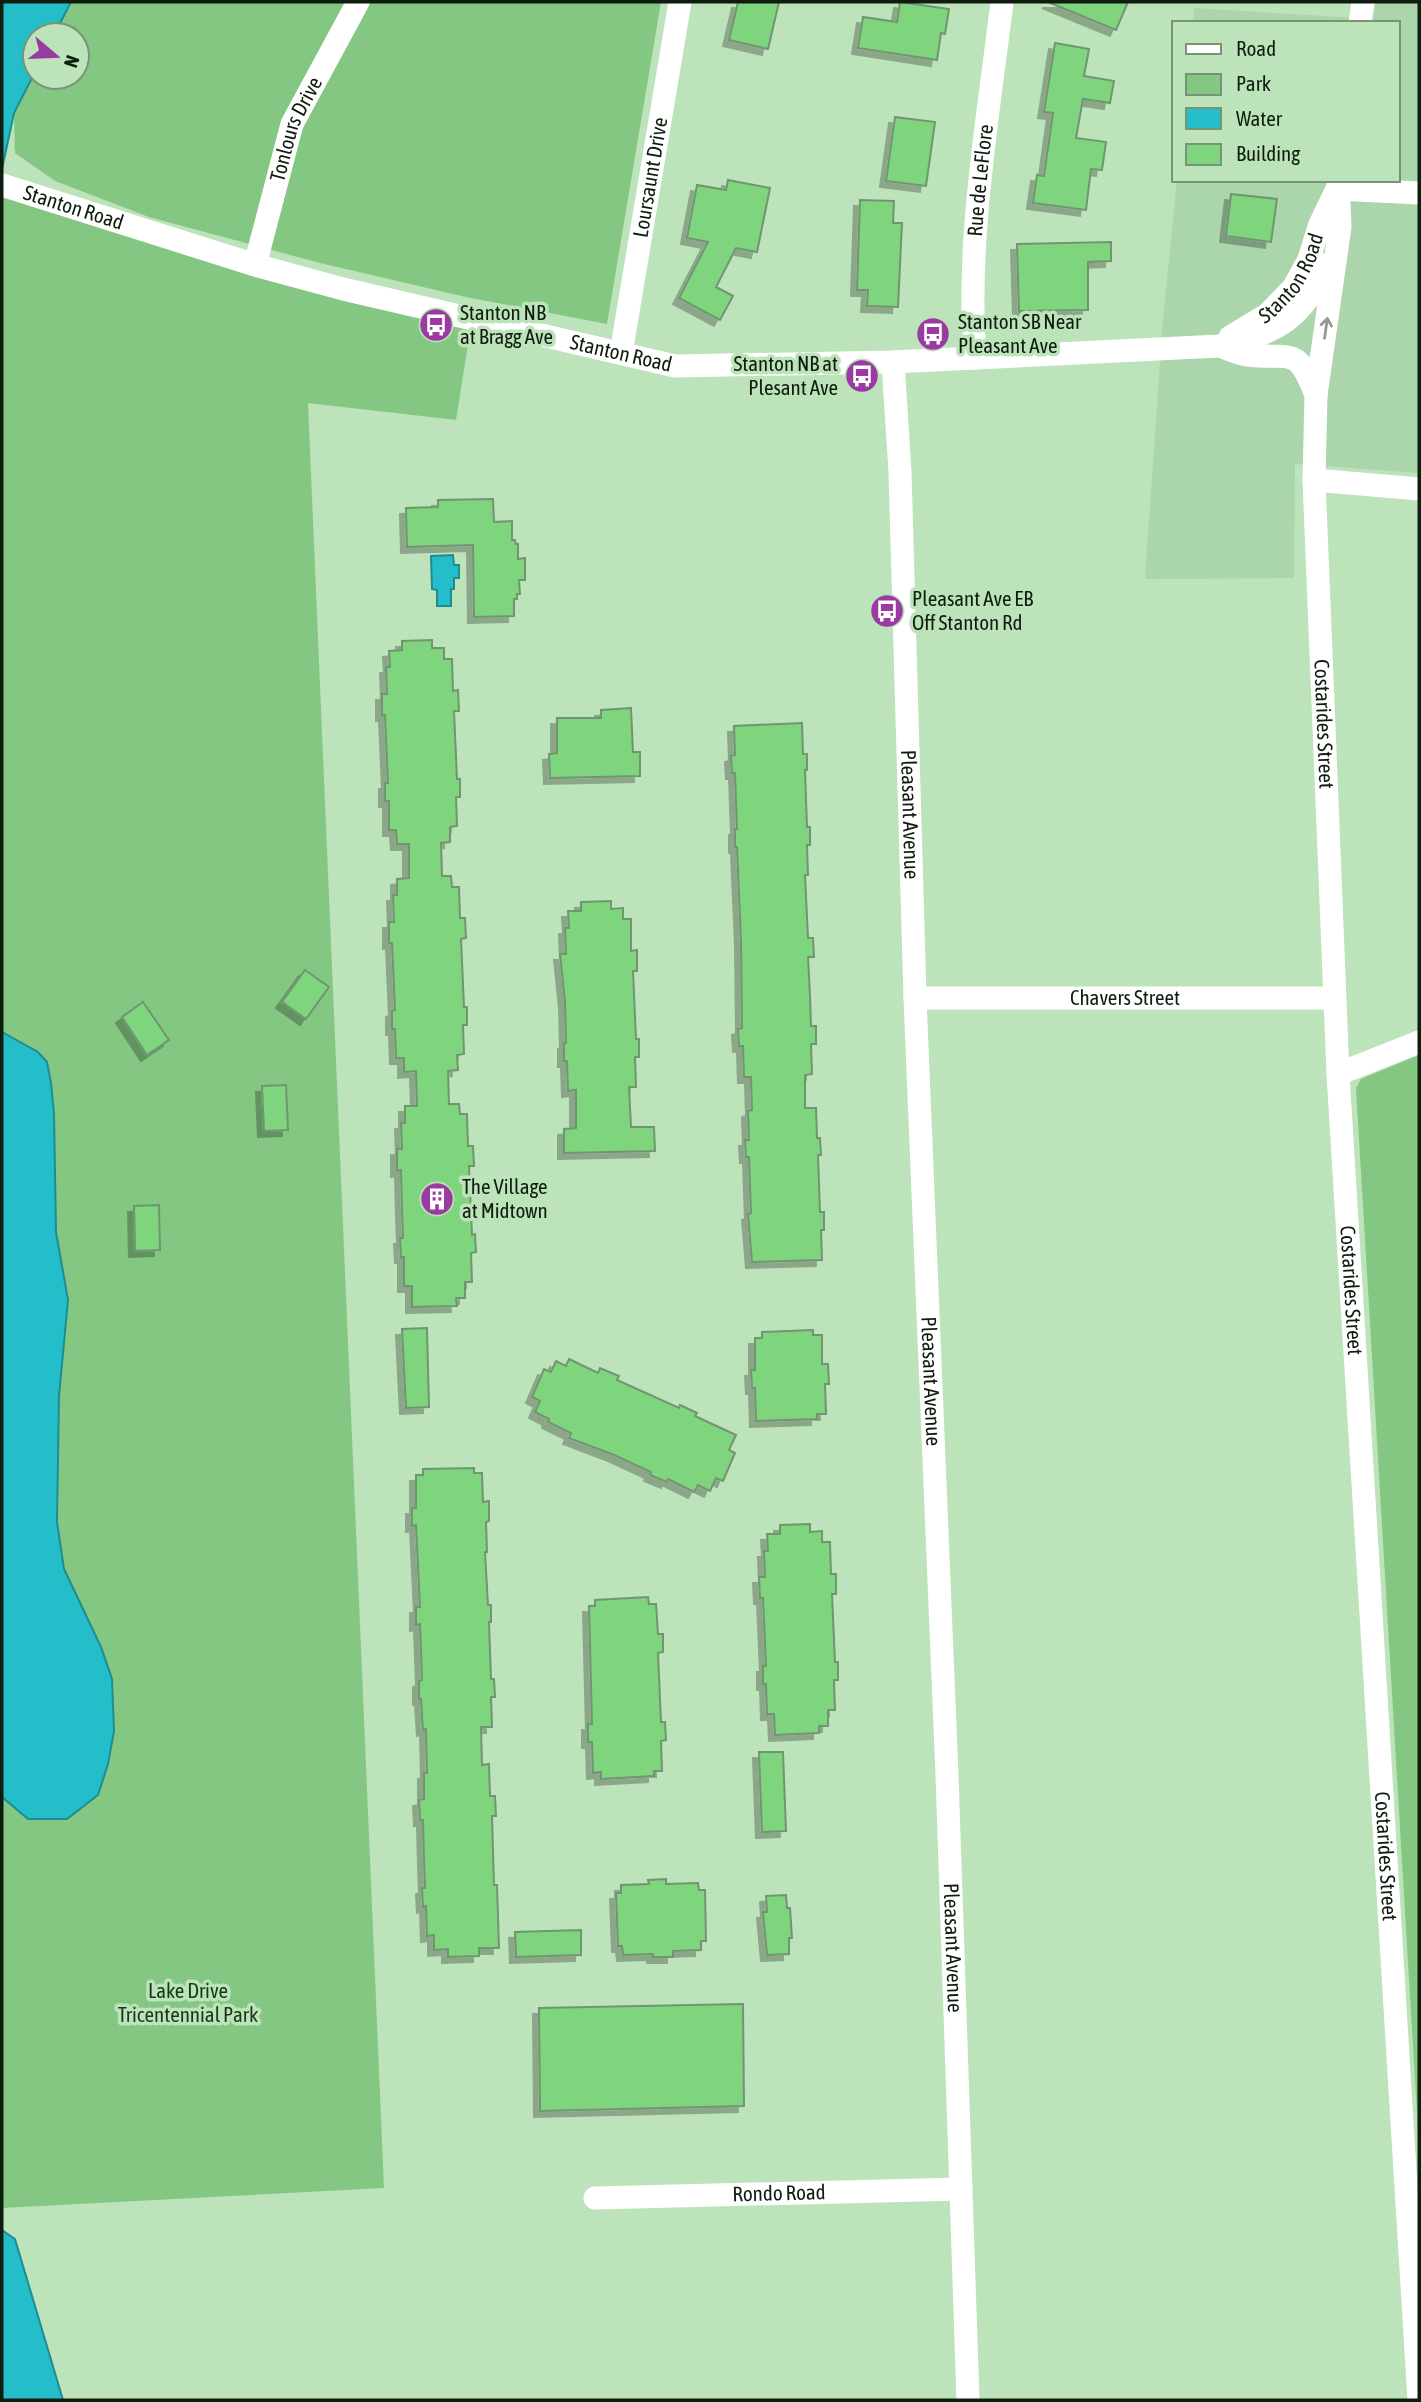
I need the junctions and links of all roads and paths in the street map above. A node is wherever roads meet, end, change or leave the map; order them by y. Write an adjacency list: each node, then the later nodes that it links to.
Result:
1 (358, 2): 10 (street, Tonlours Drive)
2 (680, 2): 12 (street, Loursaunt Drive)
3 (1002, 2): 13 (street, Rue de LeFlore)
4 (1363, 2): 5 (street)
5 (1360, 21)
6 (2, 185): 10 (street, Stanton Road)
7 (1337, 185): 8 (street); 9 (street, Costarides Street); 11 (street, Stanton Road)
8 (1419, 192)
9 (1338, 244): 11 (street, Stanton Road); 15 (street, Costarides Street, one-way to 9)
10 (255, 265): 12 (street, Stanton Road)
11 (1219, 346): 13 (street, Stanton Road); 15 (street, Stanton Road)
12 (621, 353): 14 (street, Stanton Road)
13 (975, 359): 14 (street, Stanton Road)
14 (893, 362): 18 (street, Pleasant Avenue)
15 (1316, 395): 16 (street, Costarides Street)
16 (1314, 480): 17 (street); 19 (street, Costarides Street)
17 (1419, 489)
18 (915, 998): 19 (street, Chavers Street); 22 (street, Pleasant Avenue)
19 (1334, 998): 21 (street, Costarides Street)
20 (1419, 1042): 21 (street)
21 (1338, 1073): 25 (street, Costarides Street)
22 (961, 2189): 23 (street, Rondo Road); 24 (street, Pleasant Avenue)
23 (596, 2198)
24 (968, 2400)
25 (1419, 2400)

